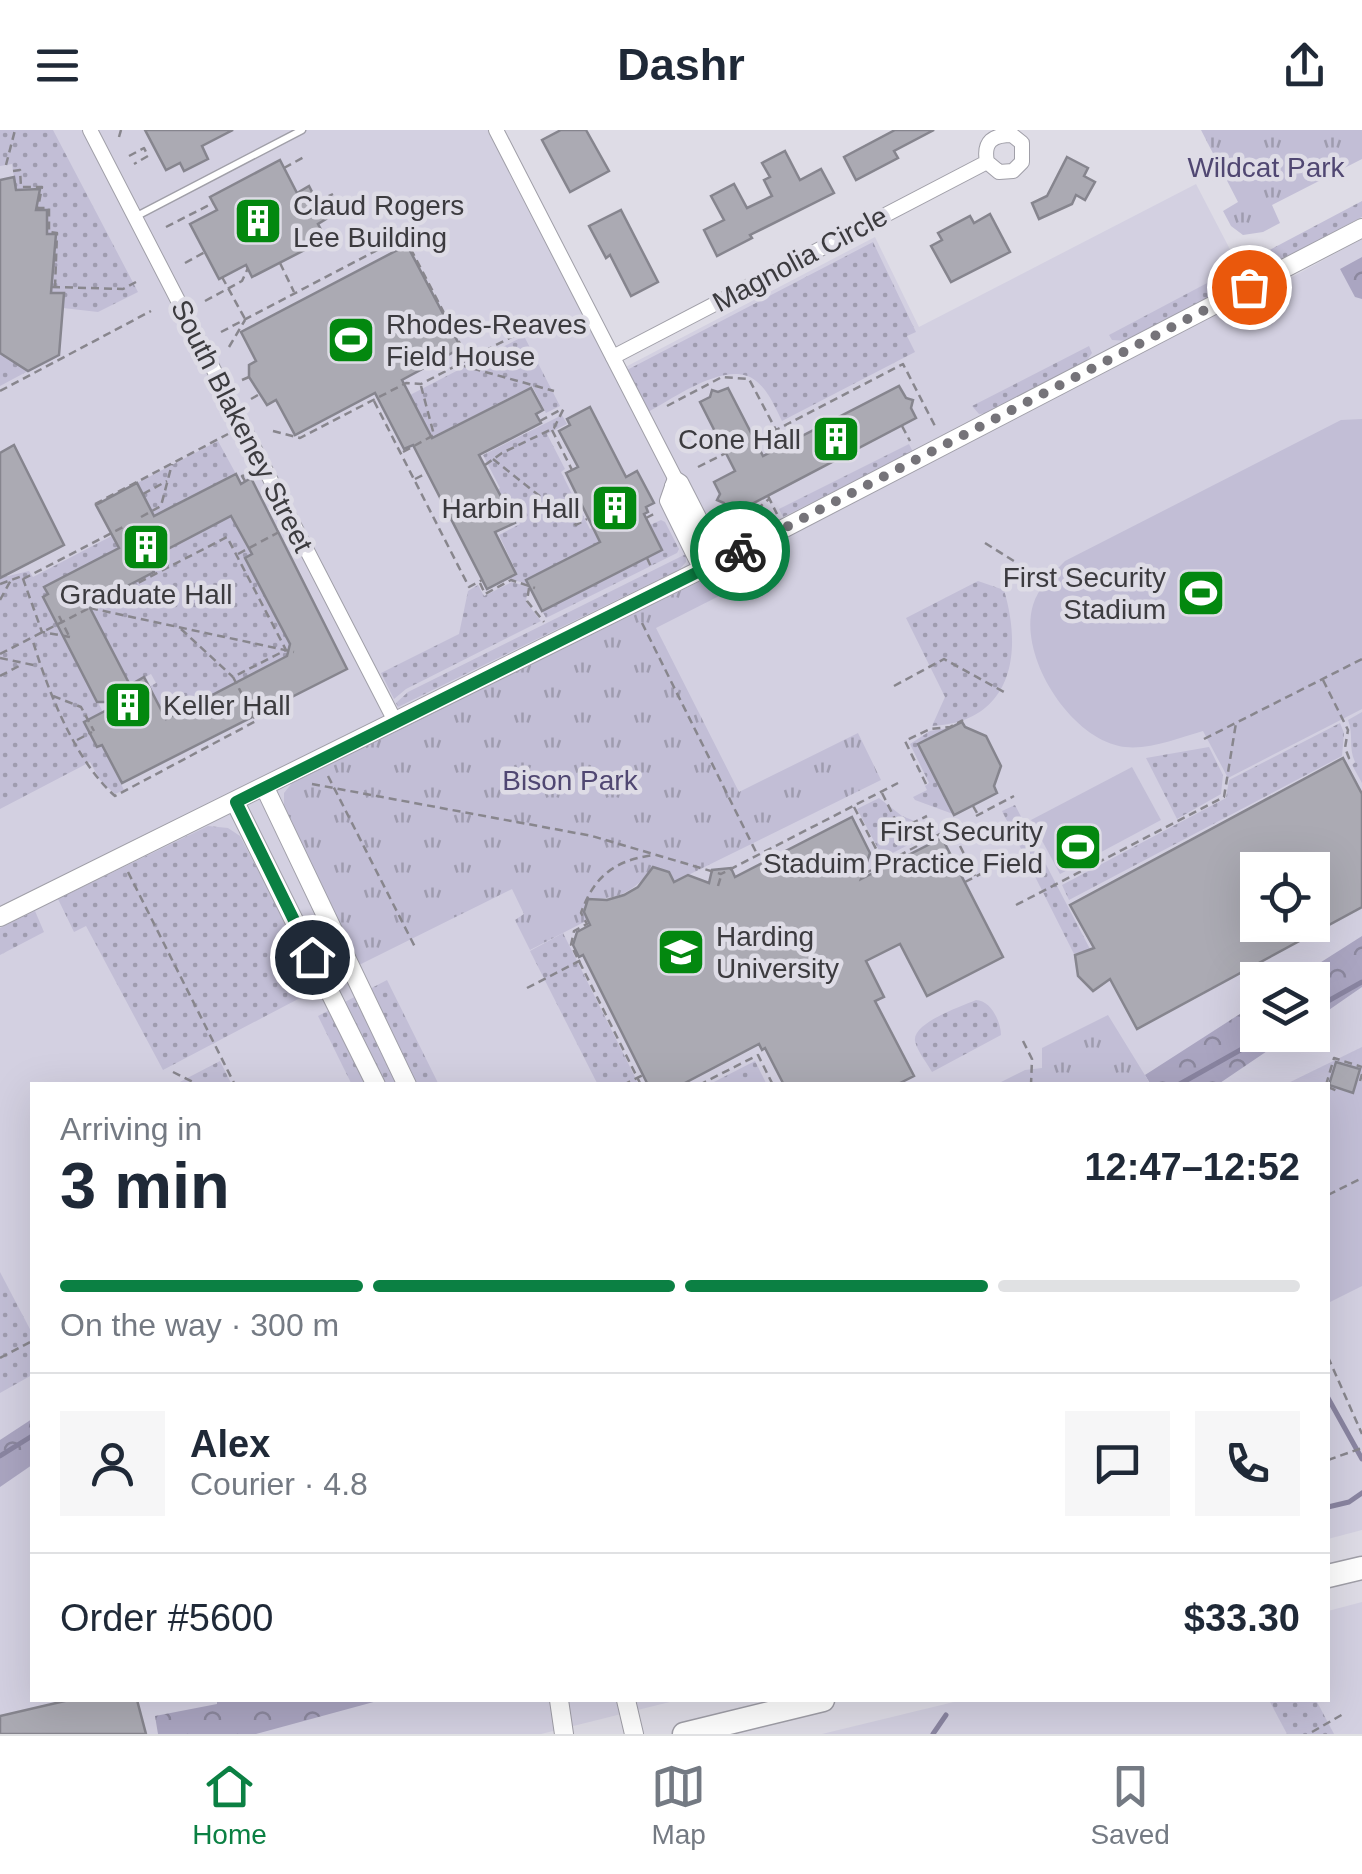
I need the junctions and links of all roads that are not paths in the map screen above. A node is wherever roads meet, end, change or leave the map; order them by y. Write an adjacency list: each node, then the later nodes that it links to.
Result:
1 (90, 130): 5 (street, South Blakeney Street)
2 (302, 130): 5 (lane)
3 (496, 130): 7 (street)
4 (987, 162): 7 (street, Magnolia Circle)
5 (135, 217): 9 (street, South Blakeney Street)
6 (1362, 228): 8 (street)
7 (614, 357): 8 (street)
8 (712, 565): 9 (street)
9 (395, 721): 10 (street)
10 (265, 788): 11 (street); 14 (street)
11 (236, 802): 12 (street); 13 (street)
12 (0, 917)
13 (375, 1082)
14 (406, 1082)
15 (1362, 1568): 16 (main road)
16 (1330, 1576)
17 (559, 1702): 20 (street)
18 (626, 1702): 21 (street)
19 (814, 1702): 22 (main road)
20 (564, 1734)
21 (634, 1734)
22 (684, 1734)

